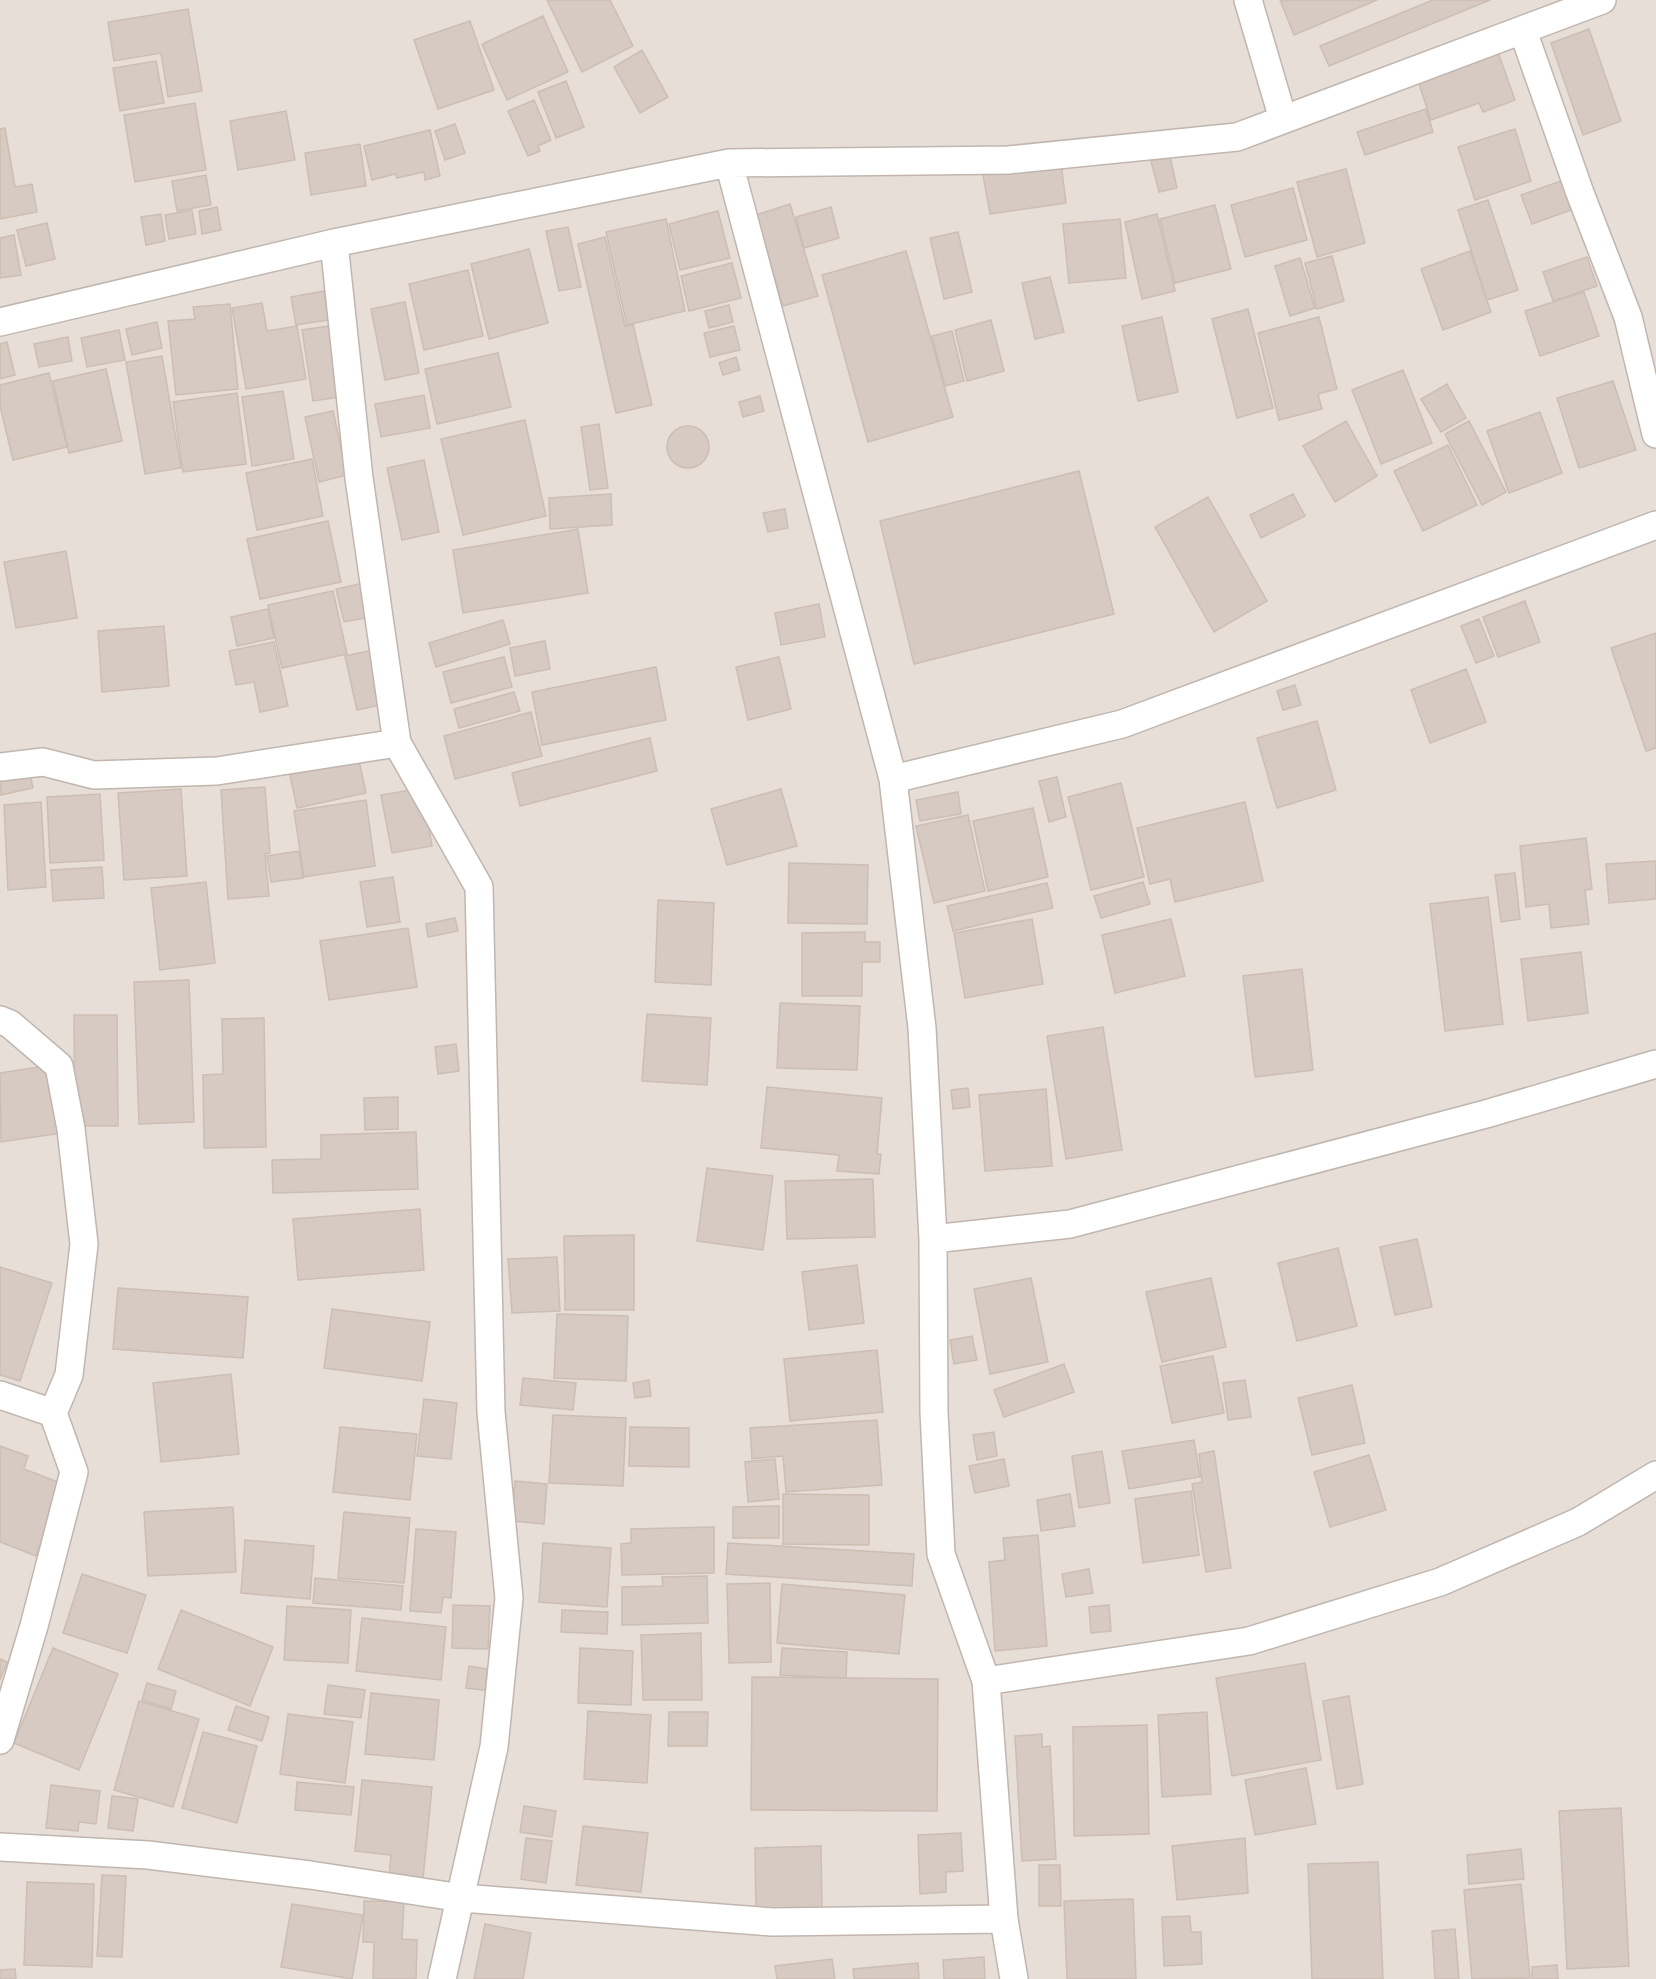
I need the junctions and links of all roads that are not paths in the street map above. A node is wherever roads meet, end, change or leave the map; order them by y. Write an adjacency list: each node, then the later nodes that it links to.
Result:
1 (1248, 0): 4 (street)
2 (1602, 0): 3 (street)
3 (1523, 31): 4 (street); 8 (street)
4 (1283, 119): 5 (street)
5 (729, 163): 6 (street); 12 (street)
6 (334, 243): 7 (street); 10 (street)
7 (0, 322)
8 (1656, 434)
9 (1656, 525): 12 (street)
10 (397, 743): 11 (street); 22 (street)
11 (0, 767)
12 (893, 779): 15 (street)
13 (0, 1020): 17 (street)
14 (1656, 1064): 15 (street)
15 (933, 1239): 19 (street)
16 (0, 1395): 17 (street)
17 (53, 1413): 20 (street)
18 (1656, 1475): 19 (street)
19 (986, 1681): 23 (street)
20 (0, 1740)
21 (0, 1847): 22 (street)
22 (462, 1898): 23 (street); 24 (street)
23 (1004, 1919): 25 (street)
24 (442, 1979)
25 (1014, 1979)

